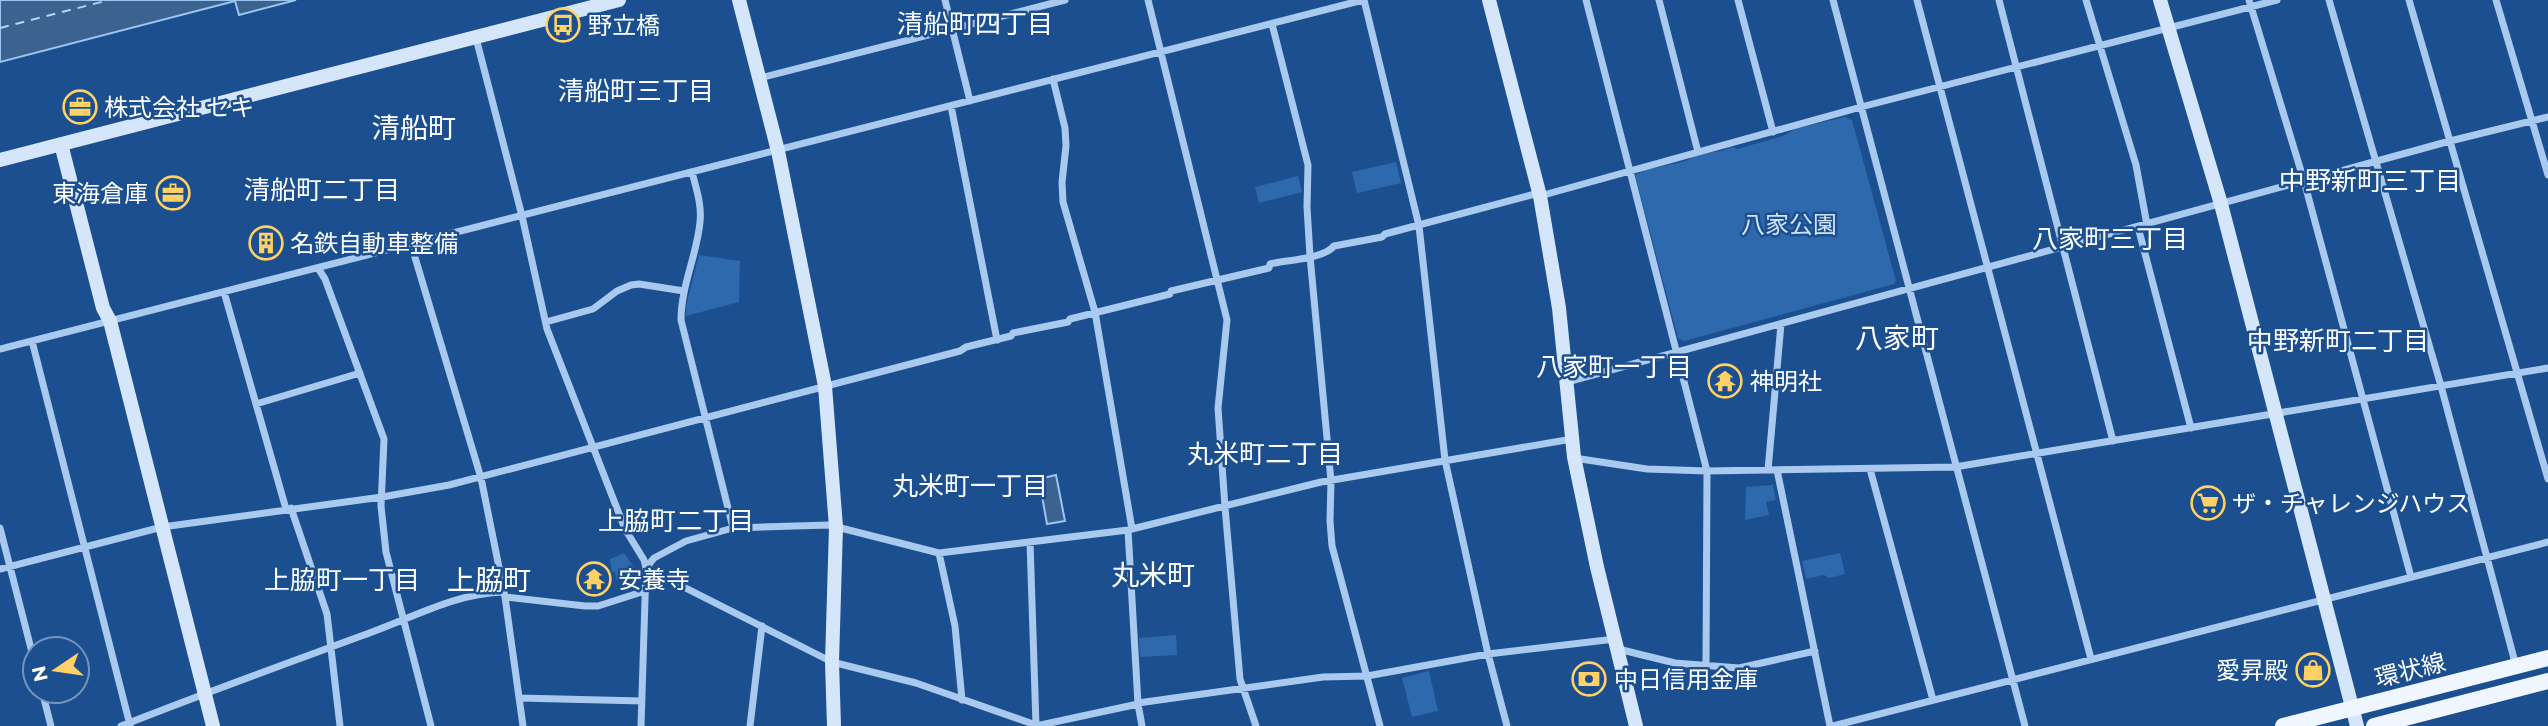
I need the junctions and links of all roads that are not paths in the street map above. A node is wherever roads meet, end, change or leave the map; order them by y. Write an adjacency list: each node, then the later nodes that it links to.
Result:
1 (619, 0): 24 (street)
2 (739, 0): 28 (street)
3 (945, 0): 23 (street)
4 (1065, 0): 23 (street)
5 (1148, 0): 26 (street)
6 (1364, 0): 21 (street); 51 (street)
7 (1489, 0): 47 (street)
8 (1586, 0): 43 (street)
9 (1660, 0): 40 (street)
10 (1738, 0): 36 (street)
11 (1833, 0): 33 (street)
12 (1917, 0): 30 (street)
13 (1999, 0): 27 (street)
14 (2086, 0): 25 (street)
15 (2160, 0): 22 (street)
16 (2277, 0): 20 (street)
17 (2329, 0): 42 (street)
18 (2409, 0): 37 (street)
19 (2496, 0): 35 (street)
20 (2250, 3): 22 (street); 46 (street)
21 (1272, 24): 26 (street); 55 (street)
22 (2168, 28): 25 (street); 48 (street)
23 (953, 29): 28 (street); 31 (street)
24 (475, 37): 38 (street); 49 (street)
25 (2099, 47): 27 (street); 50 (street)
26 (1160, 52): 29 (street); 58 (street)
27 (2017, 69): 30 (street); 54 (street)
28 (759, 78): 39 (street)
29 (1053, 79): 31 (street); 62 (street)
30 (1940, 88): 33 (street); 57 (street)
31 (970, 101): 32 (street)
32 (951, 106): 39 (street); 66 (street)
33 (1861, 107): 36 (street); 59 (street)
34 (2548, 117): 35 (street)
35 (2532, 120): 37 (street); 45 (street)
36 (1773, 132): 40 (street)
37 (2450, 141): 42 (street); 72 (street)
38 (61, 144): 41 (street); 63 (street)
39 (778, 150): 44 (street); 74 (street)
40 (1698, 152): 43 (street)
41 (0, 160)
42 (2377, 161): 46 (street); 75 (street)
43 (1631, 171): 47 (street); 69 (street)
44 (692, 172): 49 (street); 60 (street)
45 (2548, 175)
46 (2304, 181): 48 (street); 76 (street)
47 (1540, 195): 51 (street); 73 (street)
48 (2221, 204): 50 (street); 78 (street)
49 (522, 216): 53 (street); 64 (street)
50 (2147, 225): 52 (street)
51 (1419, 226): 55 (street); 86 (street)
52 (2138, 227): 54 (street); 80 (street)
53 (411, 244): 56 (street); 92 (street)
54 (2063, 247): 57 (street); 82 (street)
55 (1310, 257): 58 (street); 94 (street)
56 (318, 268): 61 (street); 71 (street)
57 (1986, 269): 59 (street); 84 (street)
58 (1216, 279): 62 (street); 96 (street)
59 (1909, 290): 65 (street); 87 (street)
60 (684, 291): 64 (street); 79 (street)
61 (224, 292): 63 (street); 77 (street)
62 (1095, 312): 66 (street); 102 (street)
63 (110, 321): 67 (street); 98 (street)
64 (546, 322): 83 (street)
65 (1782, 324): 69 (street); 89 (street)
66 (996, 340): 74 (street)
67 (32, 341): 68 (street); 105 (street)
68 (0, 349)
69 (1677, 352): 73 (street); 91 (street)
70 (2548, 368): 72 (street)
71 (360, 373): 77 (street); 95 (street)
72 (2517, 373): 75 (street); 93 (street)
73 (1566, 383): 81 (street)
74 (825, 386): 79 (street); 99 (street)
75 (2441, 386): 76 (street); 107 (street)
76 (2363, 399): 78 (street); 111 (street)
77 (256, 404): 97 (street)
78 (2276, 415): 80 (street); 114 (street)
79 (706, 418): 83 (street); 101 (street)
80 (2192, 428): 82 (street)
81 (1572, 439): 85 (street); 86 (street)
82 (2113, 441): 84 (street)
83 (593, 448): 92 (street); 109 (street)
84 (2035, 454): 87 (street); 123 (street)
85 (1574, 457): 91 (street); 118 (street)
86 (1445, 460): 94 (street); 121 (street)
87 (1955, 467): 88 (street); 128 (street)
88 (1870, 468): 90 (street); 134 (street)
89 (1768, 470): 90 (street); 91 (street)
90 (1777, 470): 120 (street)
91 (1707, 471): 125 (street)
92 (481, 478): 95 (street); 113 (street)
93 (2548, 479)
94 (1331, 481): 96 (street); 127 (street)
95 (382, 497): 97 (street); 115 (street)
96 (1225, 507): 102 (street); 130 (street)
97 (288, 509): 98 (street); 119 (street)
98 (162, 527): 105 (street); 131 (street)
99 (836, 527): 101 (street); 106 (street); 124 (street)
100 (0, 528): 108 (street)
101 (733, 528): 109 (street)
102 (1130, 530): 103 (street); 136 (street)
103 (1030, 542): 106 (street); 149 (street)
104 (2548, 542): 107 (street)
105 (85, 547): 108 (street); 139 (street)
106 (939, 553): 133 (street)
107 (2488, 558): 111 (street); 126 (street)
108 (10, 566): 110 (street); 117 (street)
109 (646, 568): 112 (street); 116 (street)
110 (0, 569)
111 (2411, 577): 114 (street)
112 (646, 592): 113 (street); 135 (street)
113 (504, 595): 115 (street); 132 (street)
114 (2324, 599): 123 (street); 138 (street)
115 (404, 620): 119 (street); 144 (street)
116 (762, 626): 124 (street); 147 (street)
117 (28, 635)
118 (1617, 644): 121 (street); 125 (street); 154 (street)
119 (330, 648): 131 (street); 143 (street)
120 (1815, 651): 125 (street); 155 (street)
121 (1488, 654): 127 (street); 153 (street)
122 (2548, 658): 126 (main road, 環状線)
123 (2091, 659): 128 (street)
124 (832, 662): 133 (street); 148 (street)
125 (1706, 665)
126 (2516, 667): 138 (main road, 環状線)
127 (1367, 676): 130 (street); 152 (street)
128 (2012, 679): 134 (street); 156 (street)
129 (2548, 681): 159 (main road, 環状線)
130 (1245, 688): 136 (street); 151 (street)
131 (205, 695): 139 (street); 142 (street)
132 (519, 698): 135 (street); 145 (street)
133 (962, 700): 149 (street)
134 (1933, 700): 155 (street)
135 (642, 701): 146 (street)
136 (1138, 704): 149 (street); 150 (street)
137 (46, 705): 140 (street)
138 (2353, 708): 157 (main road, 環状線); 158 (street)
139 (130, 724): 141 (street)
140 (51, 726)
141 (121, 726)
142 (214, 726)
143 (340, 726)
144 (431, 726)
145 (523, 726)
146 (642, 726)
147 (750, 726)
148 (834, 726)
149 (1036, 726)
150 (1142, 726)
151 (1256, 726)
152 (1380, 726)
153 (1507, 726)
154 (1636, 726)
155 (1831, 726)
156 (2025, 726)
157 (2283, 726)
158 (2357, 726)
159 (2374, 726)

